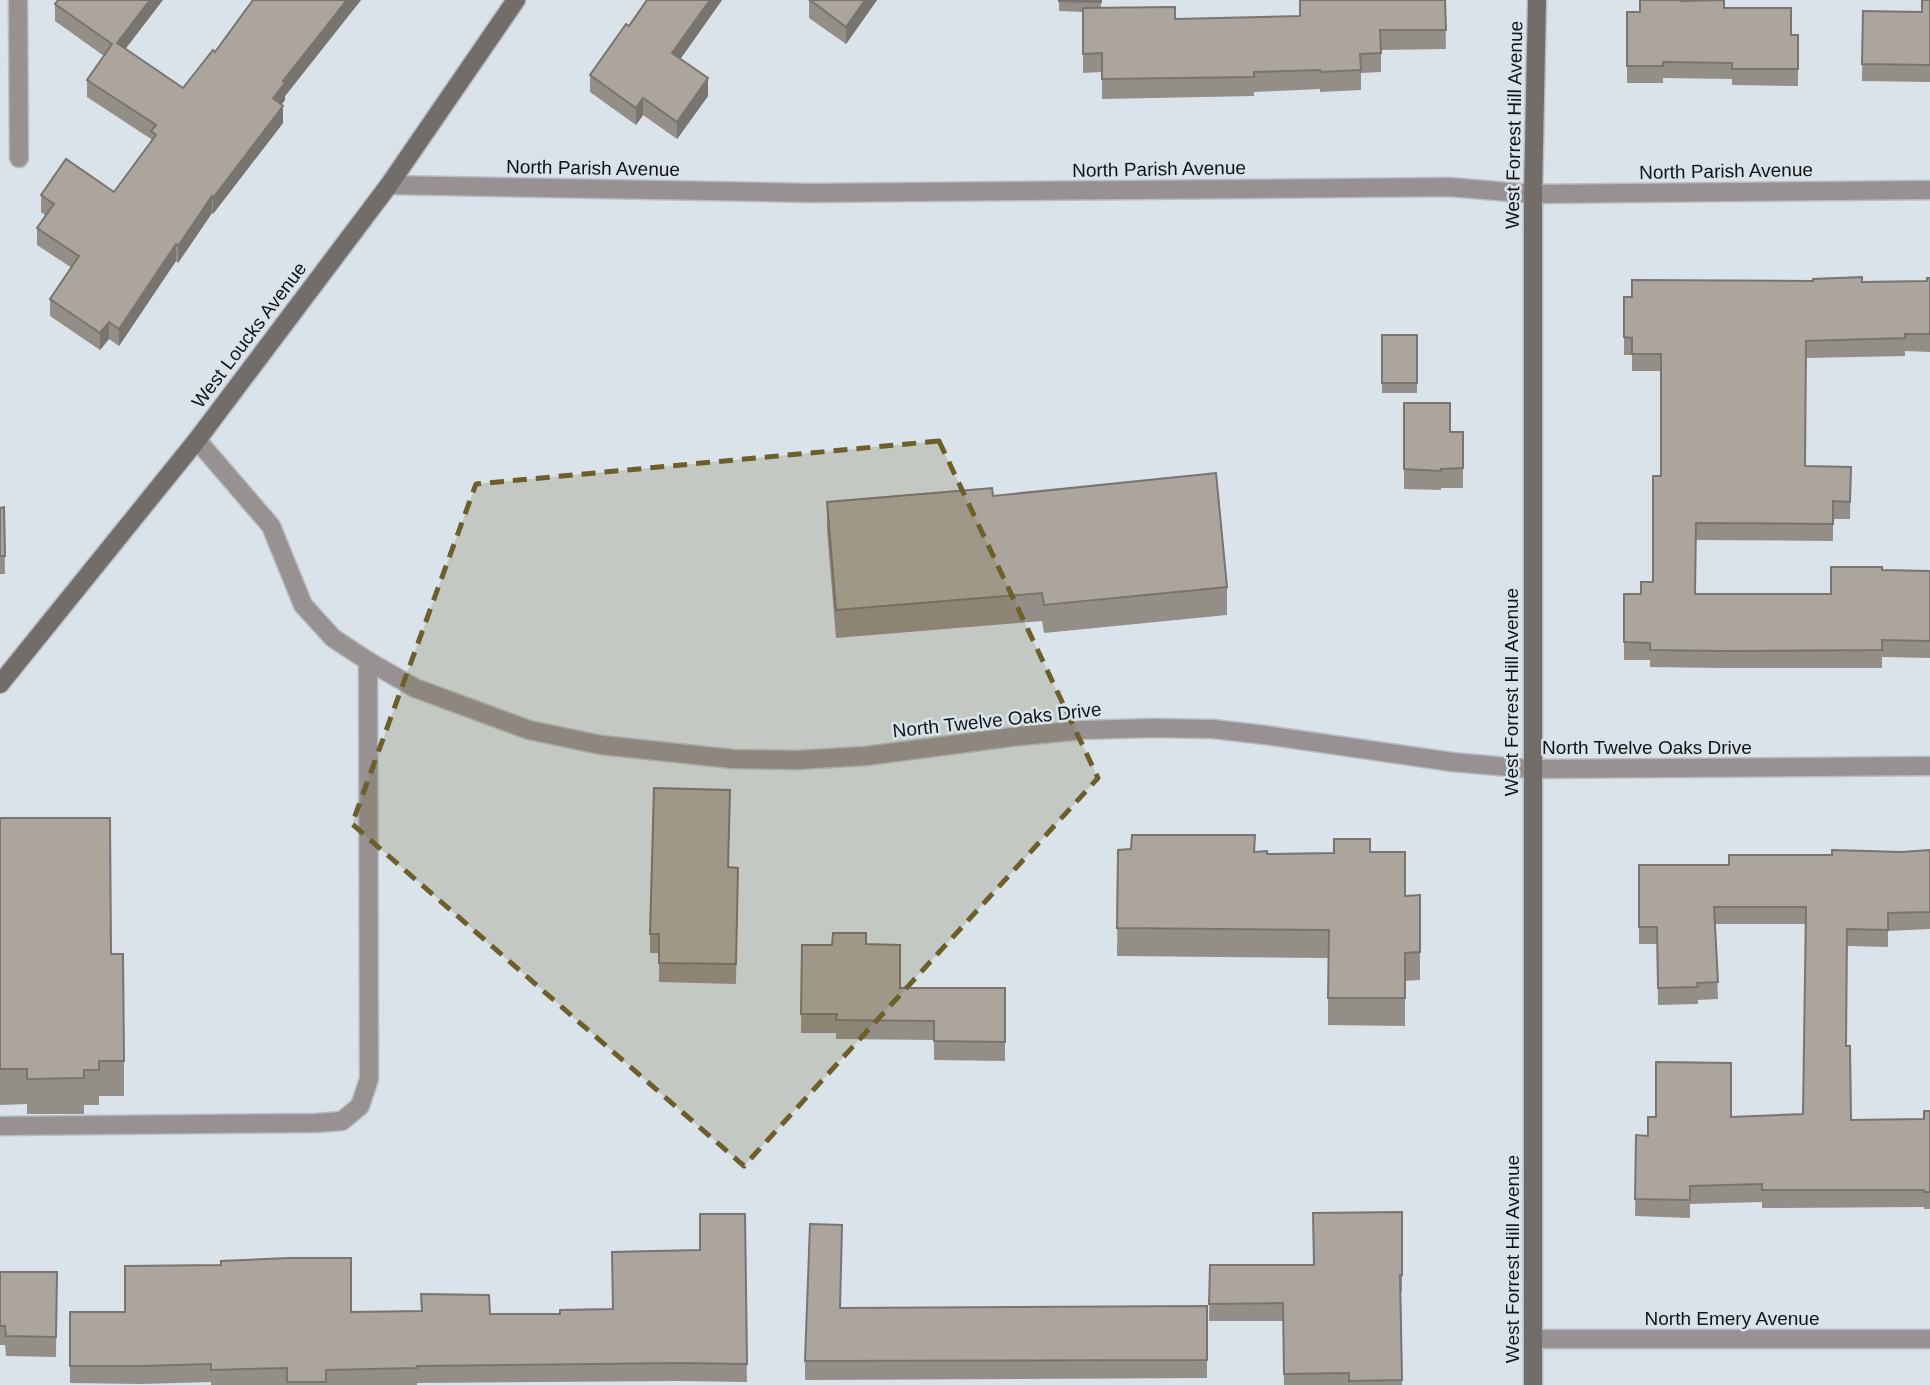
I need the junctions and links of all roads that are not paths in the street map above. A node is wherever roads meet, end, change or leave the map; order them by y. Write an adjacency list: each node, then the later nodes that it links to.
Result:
1 (18, 0): 4 (street)
2 (516, 0): 5 (main road, West Loucks Avenue)
3 (1537, 0): 7 (main road, West Forrest Hill Avenue)
4 (19, 158)
5 (389, 185): 7 (street, North Parish Avenue); 8 (main road, West Loucks Avenue)
6 (1930, 190): 7 (street, North Parish Avenue)
7 (1533, 194): 12 (main road, West Forrest Hill Avenue)
8 (197, 440): 9 (street, North Twelve Oaks Drive); 10 (main road, West Loucks Avenue)
9 (368, 661): 12 (street, North Twelve Oaks Drive); 13 (street)
10 (0, 684)
11 (1930, 766): 12 (street, North Twelve Oaks Drive)
12 (1532, 769): 14 (main road, West Forrest Hill Avenue)
13 (0, 1126)
14 (1533, 1339): 15 (street, North Emery Avenue); 16 (main road, West Forrest Hill Avenue)
15 (1930, 1339)
16 (1533, 1385)

